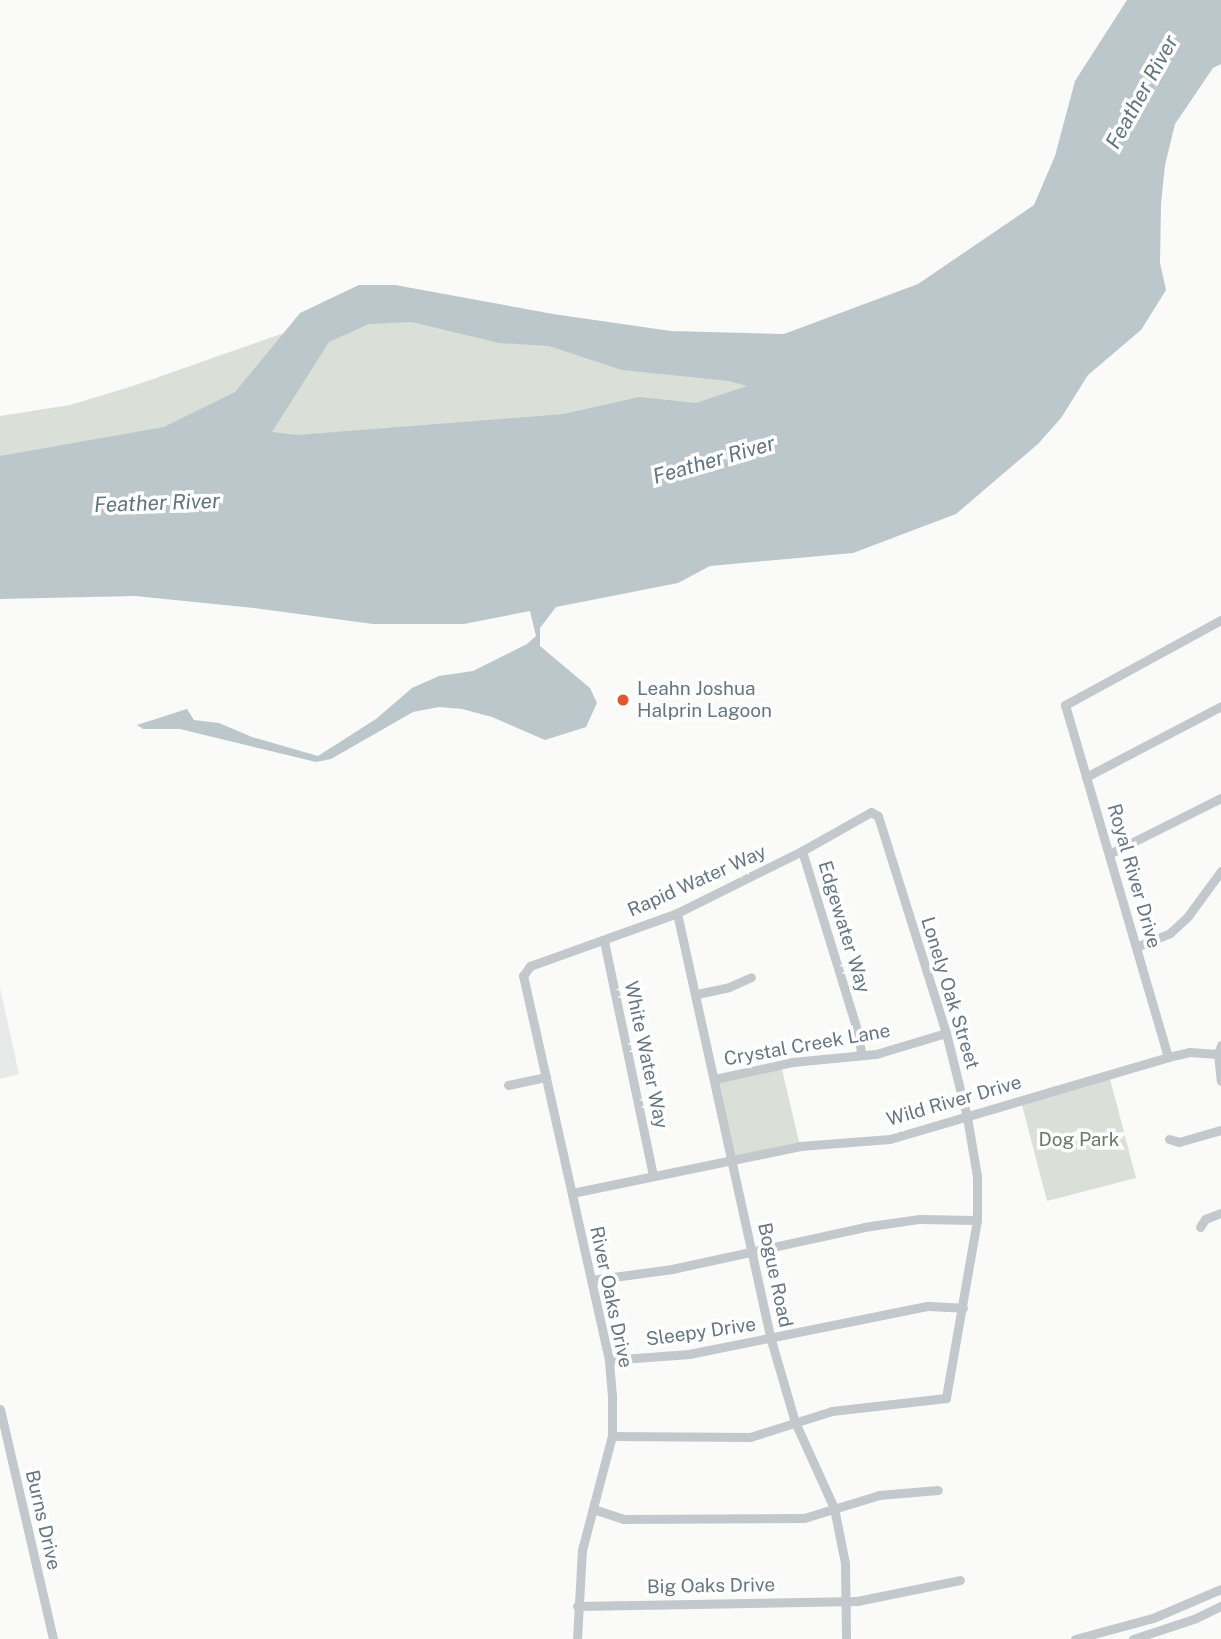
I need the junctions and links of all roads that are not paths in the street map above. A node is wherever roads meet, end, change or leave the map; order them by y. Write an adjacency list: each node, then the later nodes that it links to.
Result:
1 (1221, 620): 3 (street, Royal River Drive)
2 (1221, 706): 3 (street)
3 (1086, 777): 7 (street, Royal River Drive)
4 (1221, 798): 7 (street)
5 (871, 812): 6 (street, Rapid Water Way); 15 (street, Lonely Oak Street)
6 (802, 851): 9 (street, Rapid Water Way); 17 (street, Edgewater Way)
7 (1109, 854): 11 (street, Royal River Drive)
8 (1221, 871): 11 (street)
9 (677, 913): 10 (street, Rapid Water Way); 14 (street, Bogue Road)
10 (604, 941): 12 (street, Rapid Water Way); 27 (street, White Water Way)
11 (1136, 947): 18 (street, Royal River Drive)
12 (530, 966): 19 (street, River Oaks Drive)
13 (751, 977): 14 (street)
14 (697, 994): 20 (street, Bogue Road)
15 (946, 1033): 17 (street, Crystal Creek Lane); 23 (street, Lonely Oak Street)
16 (1219, 1049): 18 (street, Wild River Drive); 21 (street)
17 (861, 1054): 20 (street, Crystal Creek Lane)
18 (1168, 1057): 23 (street, Wild River Drive)
19 (546, 1077): 22 (street); 28 (street, River Oaks Drive)
20 (715, 1079): 26 (street, Bogue Road)
21 (1221, 1081)
22 (508, 1085)
23 (967, 1117): 26 (street, Wild River Drive); 30 (street, Lonely Oak Street)
24 (1221, 1130): 25 (street)
25 (1169, 1139)
26 (732, 1160): 27 (street, Wild River Drive); 32 (street, Bogue Road)
27 (653, 1176): 28 (street, Wild River Drive)
28 (572, 1194): 33 (street, River Oaks Drive)
29 (1221, 1213): 31 (street)
30 (976, 1220): 32 (street); 34 (street, Lonely Oak Street)
31 (1200, 1227)
32 (752, 1251): 33 (street); 35 (street, Bogue Road)
33 (591, 1280): 36 (street, River Oaks Drive)
34 (963, 1308): 35 (street, Sleepy Drive); 38 (street, Lonely Oak Street)
35 (771, 1340): 36 (street, Sleepy Drive); 38 (street, Bogue Road)
36 (609, 1360): 39 (street, River Oaks Drive)
37 (0, 1409): 48 (street, Burns Drive)
38 (795, 1422): 39 (street); 41 (street, Bogue Road)
39 (612, 1436): 42 (street, River Oaks Drive)
40 (938, 1490): 41 (street)
41 (834, 1508): 42 (street); 45 (street, Bogue Road)
42 (593, 1509): 46 (street, River Oaks Drive)
43 (960, 1580): 45 (street, Big Oaks Drive)
44 (1221, 1589): 51 (street)
45 (845, 1601): 46 (street, Big Oaks Drive); 50 (street, Bogue Road)
46 (577, 1606): 49 (street, River Oaks Drive)
47 (1221, 1606): 52 (street)
48 (53, 1639)
49 (577, 1639)
50 (846, 1639)
51 (1075, 1639)
52 (1133, 1639)

